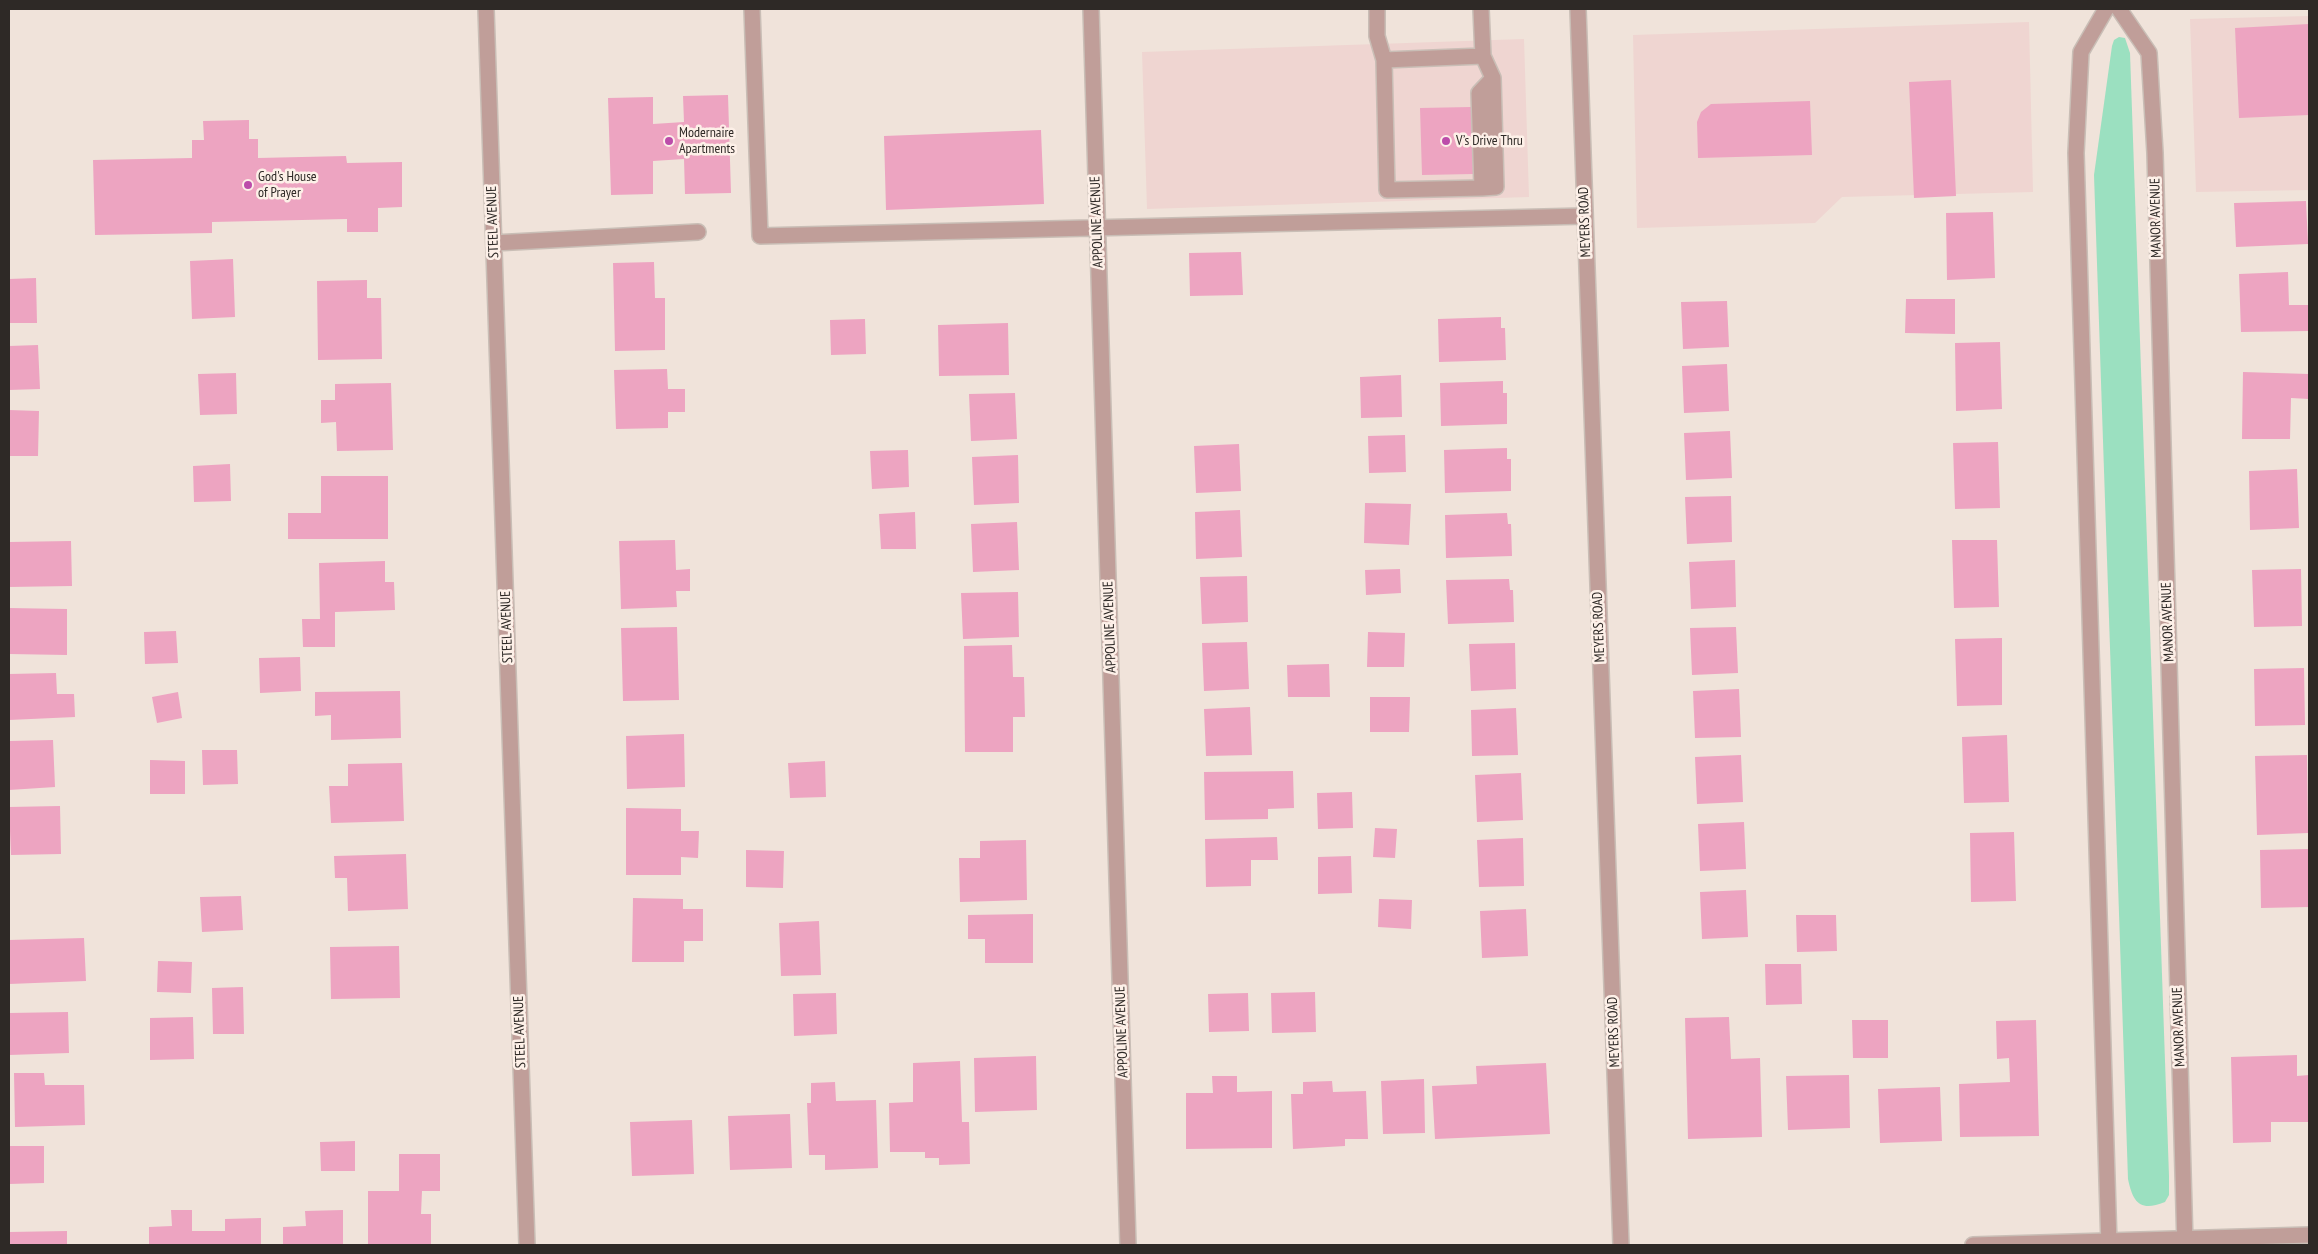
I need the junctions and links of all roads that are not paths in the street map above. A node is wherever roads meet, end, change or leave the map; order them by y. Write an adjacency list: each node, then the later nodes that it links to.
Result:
1 (486, 9): 14 (street, STEEL AVENUE)
2 (752, 9): 12 (street)
3 (1091, 9): 12 (street, APPOLINE AVENUE)
4 (1378, 9): 10 (street)
5 (1481, 9): 9 (street)
6 (1578, 9): 11 (street, MEYERS ROAD)
7 (2106, 9): 17 (street)
8 (2119, 9): 16 (street, MANOR AVENUE)
9 (1483, 56): 10 (street); 10 (street)
10 (1384, 60)
11 (1585, 216): 12 (street); 20 (street, MEYERS ROAD)
12 (1098, 228): 19 (street, APPOLINE AVENUE)
13 (698, 232): 14 (street)
14 (494, 243): 18 (street, STEEL AVENUE)
15 (2309, 1235): 16 (street)
16 (2185, 1242): 17 (street)
17 (2109, 1243): 21 (street)
18 (527, 1245)
19 (1128, 1245)
20 (1621, 1245)
21 (1973, 1245)

